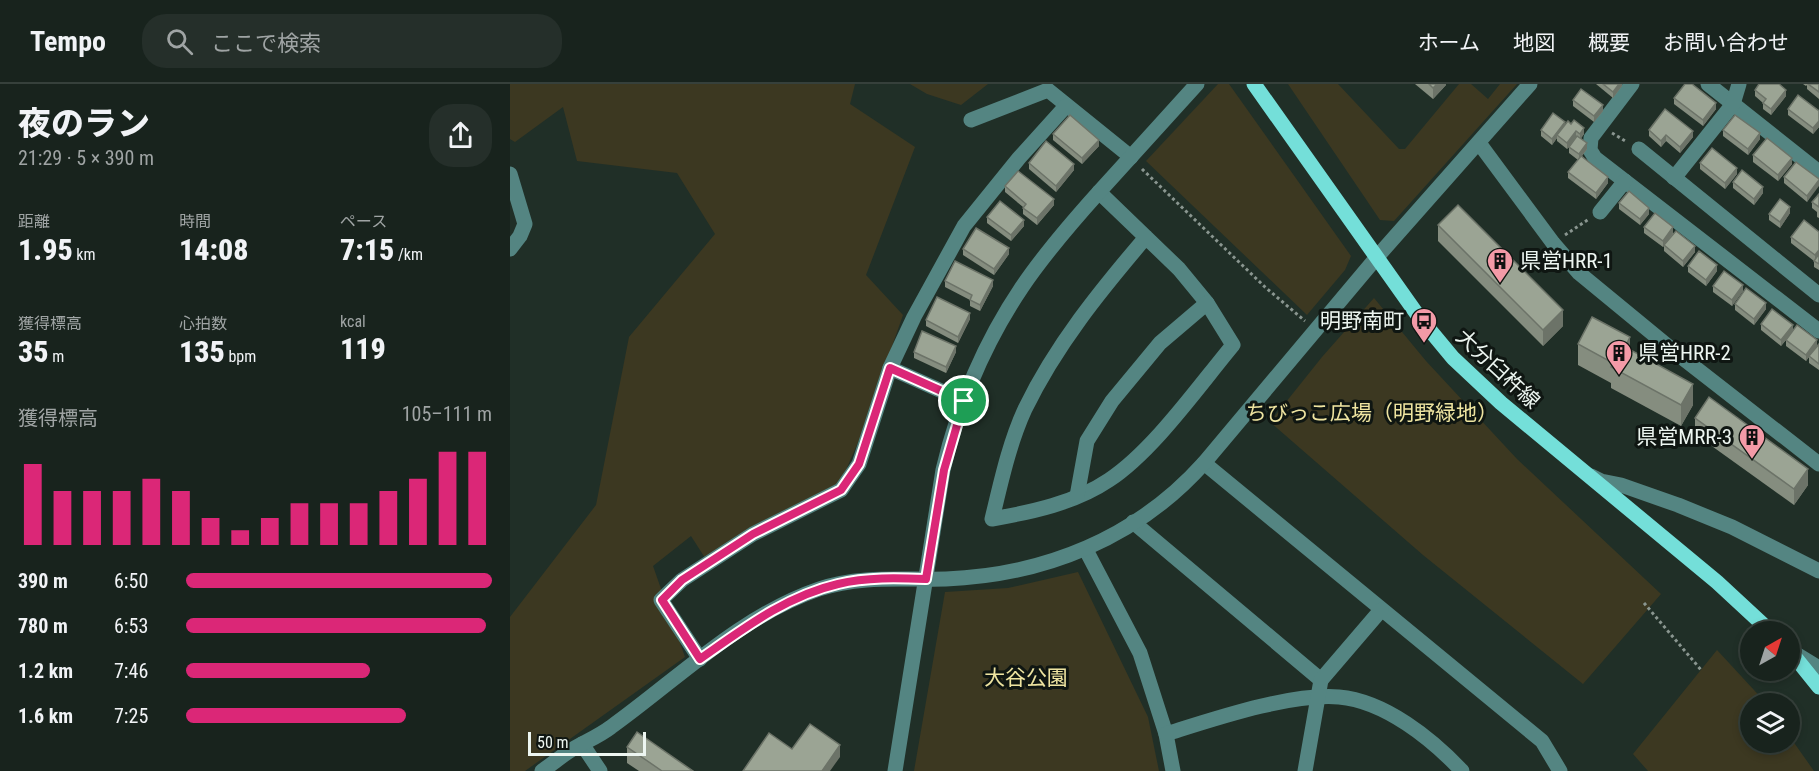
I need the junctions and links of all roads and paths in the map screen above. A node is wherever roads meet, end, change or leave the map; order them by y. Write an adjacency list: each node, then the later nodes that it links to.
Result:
1 (1197, 84): 13 (street)
2 (1254, 84): 24 (main road, 大分臼杵線)
3 (1530, 84): 11 (street)
4 (1632, 84): 10 (street)
5 (1708, 84): 7 (street)
6 (1739, 84): 7 (street)
7 (1733, 104): 15 (street); 17 (street)
8 (1066, 106): 9 (street); 13 (street); 29 (street)
9 (971, 120)
10 (1601, 126): 12 (path); 18 (street)
11 (1479, 143): 22 (street); 24 (street)
12 (1639, 149): 17 (street)
13 (1131, 157): 19 (street)
14 (1142, 169): 27 (path)
15 (1819, 172)
16 (510, 174): 23 (street)
17 (1674, 178): 25 (street)
18 (1624, 181): 20 (street); 28 (street)
19 (1099, 192): 21 (street); 30 (street)
20 (1600, 212): 22 (path)
21 (1146, 237): 26 (street); 34 (street)
22 (1553, 243): 32 (street)
23 (510, 249)
24 (1377, 257): 27 (street); 33 (main road, 大分臼杵線)
25 (1819, 295)
26 (1207, 303): 34 (street); 34 (street)
27 (1316, 330): 31 (street)
28 (1819, 331)
29 (890, 368): 30 (street); 43 (street)
30 (964, 401): 38 (street)
31 (1204, 463): 35 (street); 40 (street)
32 (1819, 464)
33 (1585, 473): 37 (street); 41 (main road, 大分臼杵線)
34 (1077, 496)
35 (1133, 522): 36 (street); 47 (street)
36 (1086, 550): 38 (street); 50 (street)
37 (1819, 571)
38 (926, 579): 43 (street); 54 (street)
39 (1644, 603): 46 (path)
40 (1381, 610): 47 (street); 58 (street)
41 (1759, 621)
42 (1800, 657): 45 (street)
43 (700, 659): 51 (street)
44 (1800, 663): 48 (main road)
45 (1819, 668)
46 (1702, 671)
47 (1321, 680): 49 (street)
48 (1819, 687)
49 (1317, 696): 50 (street); 56 (street); 57 (street)
50 (1166, 734): 55 (street)
51 (582, 744): 52 (street); 53 (street)
52 (542, 771)
53 (600, 771)
54 (895, 771)
55 (1173, 771)
56 (1305, 771)
57 (1462, 771)
58 (1560, 771)

